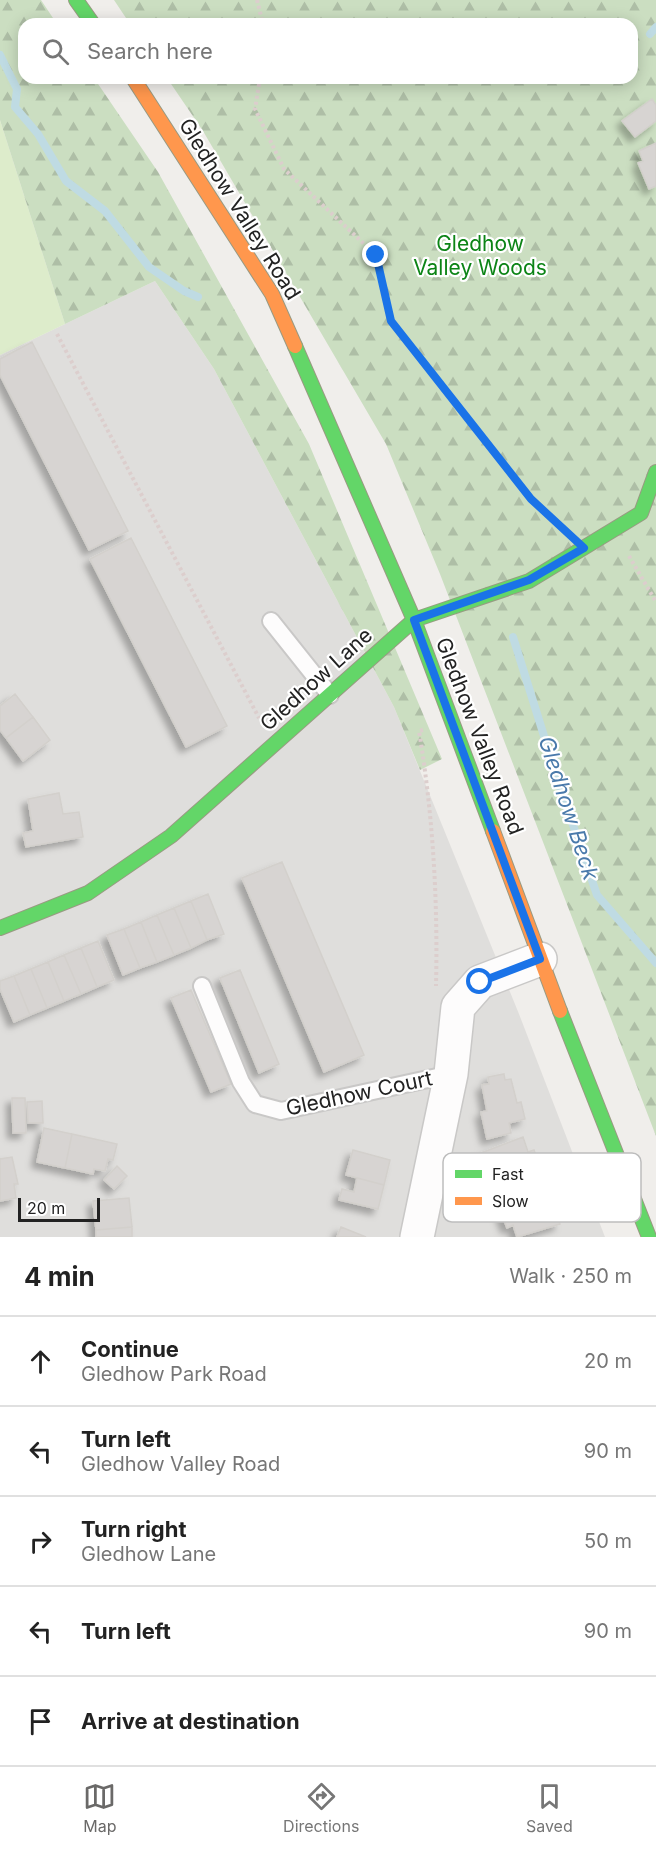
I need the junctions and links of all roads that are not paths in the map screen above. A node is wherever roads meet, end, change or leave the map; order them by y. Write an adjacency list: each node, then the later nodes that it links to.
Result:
1 (76, 0): 2 (street)
2 (89, 18)
3 (137, 84): 5 (street, Gledhow Valley Road)
4 (656, 472): 5 (street, Gledhow Lane)
5 (414, 620): 7 (street, Gledhow Lane); 9 (street, Gledhow Valley Road)
6 (271, 621): 7 (lane)
7 (330, 695): 8 (street, Gledhow Lane)
8 (0, 928)
9 (540, 959): 11 (street); 12 (street, Gledhow Valley Road)
10 (202, 986): 11 (lane, Gledhow Court)
11 (451, 1074): 14 (street)
12 (616, 1153)
13 (641, 1217): 15 (street, Gledhow Valley Road)
14 (417, 1237)
15 (649, 1237)

